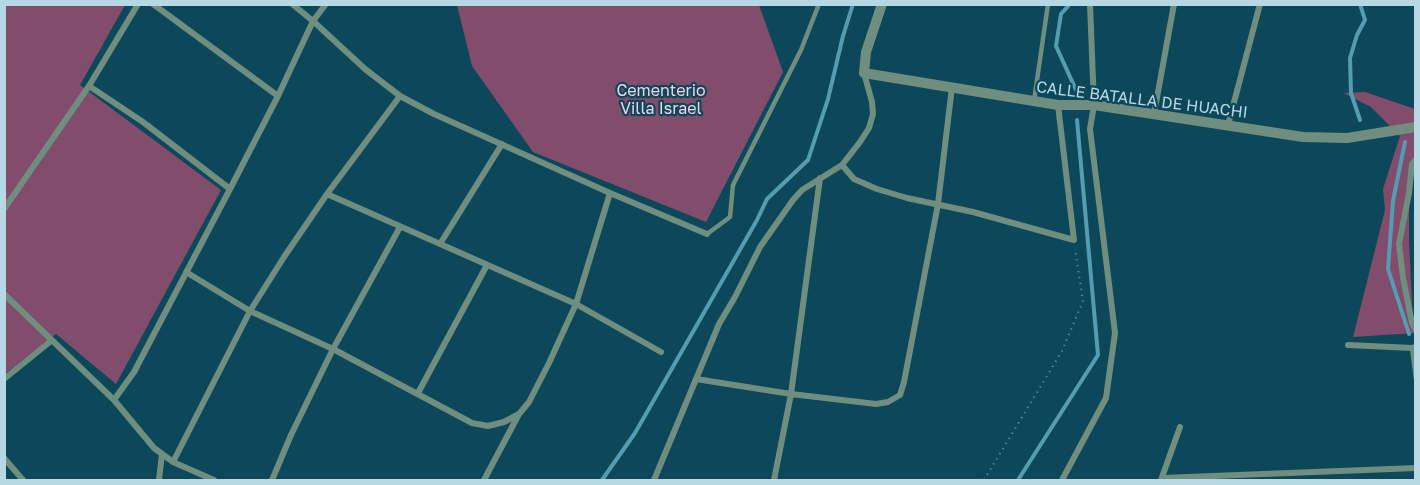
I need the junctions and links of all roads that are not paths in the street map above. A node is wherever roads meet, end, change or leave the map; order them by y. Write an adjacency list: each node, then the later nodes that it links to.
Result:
1 (138, 4): 13 (street)
2 (153, 4): 15 (street)
3 (292, 4): 11 (street)
4 (326, 4): 11 (street)
5 (819, 4): 33 (lane)
6 (882, 4): 12 (street)
7 (1048, 4): 17 (lane)
8 (1090, 4): 19 (street)
9 (1174, 4): 20 (street)
10 (1260, 4): 21 (street)
11 (313, 21): 15 (street); 16 (street)
12 (864, 73): 14 (street, CALLE BATALLA DE HUACHI); 25 (street)
13 (89, 86): 27 (street); 31 (street)
14 (952, 87): 17 (street, CALLE BATALLA DE HUACHI); 30 (street)
15 (278, 96): 27 (street)
16 (400, 96): 23 (street); 29 (street)
17 (1034, 101): 18 (street, CALLE BATALLA DE HUACHI)
18 (1058, 105): 19 (street, CALLE BATALLA DE HUACHI); 30 (street)
19 (1094, 105): 20 (street, CALLE BATALLA DE HUACHI); 66 (street)
20 (1154, 114): 21 (street, CALLE BATALLA DE HUACHI)
21 (1228, 125): 22 (street, CALLE BATALLA DE HUACHI)
22 (1416, 128)
23 (502, 144): 28 (street); 34 (street)
24 (1416, 159): 40 (street)
25 (842, 165): 26 (street); 30 (street)
26 (820, 178): 48 (street); 50 (street)
27 (230, 189): 36 (street)
28 (610, 193): 33 (street); 38 (street)
29 (327, 195): 32 (street); 39 (street)
30 (938, 204): 50 (street)
31 (4, 210)
32 (400, 227): 34 (street); 44 (street)
33 (707, 234)
34 (440, 244): 35 (street)
35 (487, 265): 38 (street); 49 (street)
36 (186, 272): 39 (street); 51 (street)
37 (4, 294): 41 (street)
38 (576, 304): 45 (street); 52 (street)
39 (250, 311): 44 (street); 56 (street)
40 (1416, 330)
41 (51, 340): 46 (street); 51 (street)
42 (1348, 345): 43 (street)
43 (1414, 348): 47 (lane)
44 (333, 349): 49 (street); 62 (street)
45 (661, 352)
46 (4, 379)
47 (1416, 379)
48 (696, 380): 50 (street); 64 (street)
49 (418, 393): 52 (street)
50 (791, 394): 65 (street)
51 (114, 400): 54 (street)
52 (519, 414): 63 (street)
53 (1180, 427): 58 (street)
54 (162, 454): 56 (street); 60 (street)
55 (4, 458): 59 (street)
56 (173, 462): 61 (street)
57 (1416, 468): 58 (street)
58 (1162, 479)
59 (23, 480)
60 (159, 480)
61 (214, 480)
62 (272, 480)
63 (484, 480)
64 (654, 480)
65 (774, 480)
66 (1062, 480)

